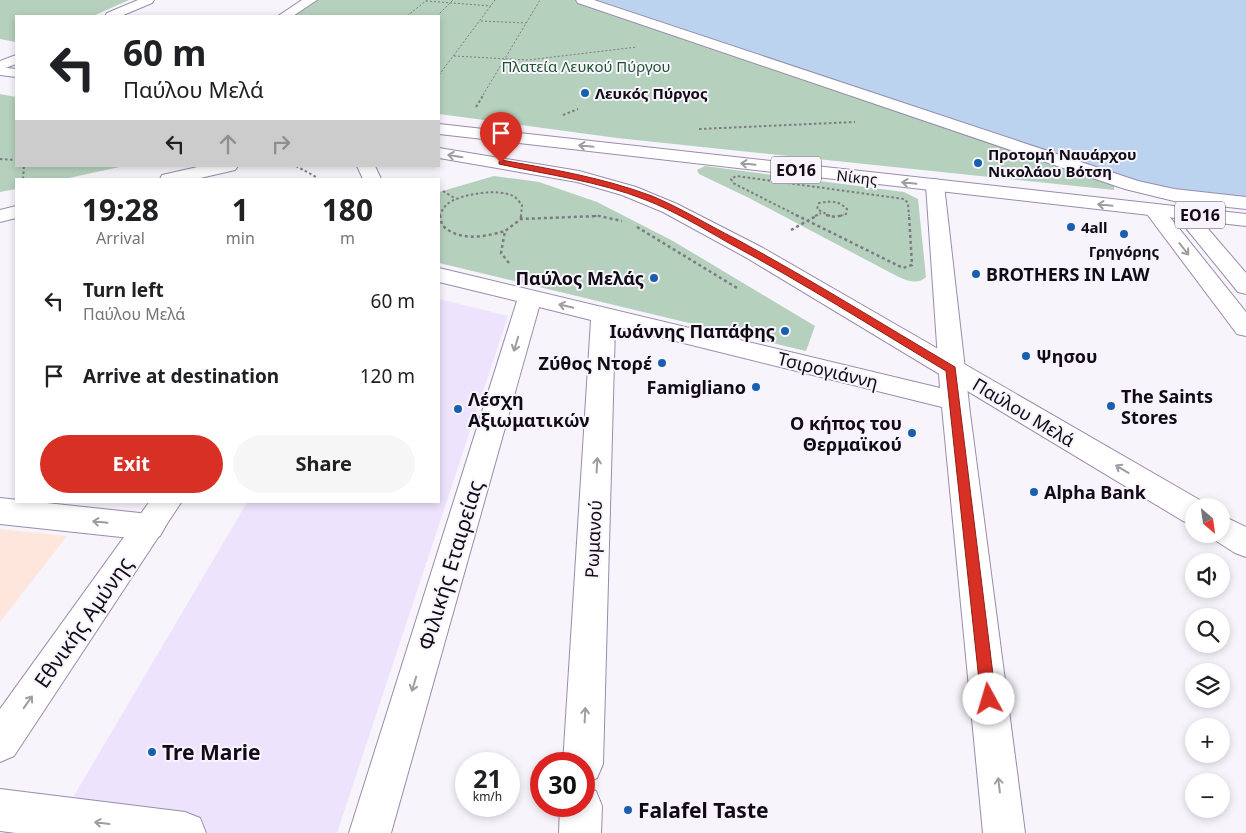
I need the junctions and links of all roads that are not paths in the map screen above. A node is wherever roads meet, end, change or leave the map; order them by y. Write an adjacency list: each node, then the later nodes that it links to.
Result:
1 (148, 0): 4 (street)
2 (311, 0): 5 (street)
3 (582, 0): 15 (street)
4 (113, 15)
5 (286, 15)
6 (15, 59): 7 (street)
7 (0, 66)
8 (0, 71): 9 (street)
9 (15, 73)
10 (444, 131): 14 (street, Νίκης / ΕΟ16, one-way to 10)
11 (440, 153): 26 (street, Παύλου Μελά, one-way to 11)
12 (224, 167): 13 (street)
13 (173, 178)
14 (935, 185): 16 (street, Νίκης / ΕΟ16, one-way to 14); 26 (street)
15 (1246, 203)
16 (1154, 210): 18 (street, Νίκης / ΕΟ16); 25 (street, one-way to 25)
17 (15, 212): 19 (street)
18 (1184, 213): 20 (street, Νίκης / ΕΟ16); 22 (street)
19 (0, 216)
20 (1246, 220)
21 (440, 275): 23 (street, Τσιρογιάννη)
22 (1246, 287)
23 (530, 297): 24 (street, Τσιρογιάννη, one-way to 23); 37 (street, Φιλικής Εταιρείας, one-way to 37)
24 (603, 315): 26 (street, Τσιρογιάννη); 33 (street, Ρωμανού, one-way to 24)
25 (1246, 328)
26 (953, 385): 27 (street, Παύλου Μελά, one-way to 26); 39 (street, one-way to 26)
27 (1185, 507)
28 (0, 511): 29 (street, one-way to 28)
29 (158, 514): 32 (street, Εθνικής Αμύνης, one-way to 29)
30 (1230, 533): 31 (street)
31 (1246, 543)
32 (0, 742)
33 (584, 752)
34 (0, 810): 36 (street, one-way to 34)
35 (581, 817): 38 (street)
36 (185, 833)
37 (370, 833)
38 (580, 833)
39 (1004, 833)

